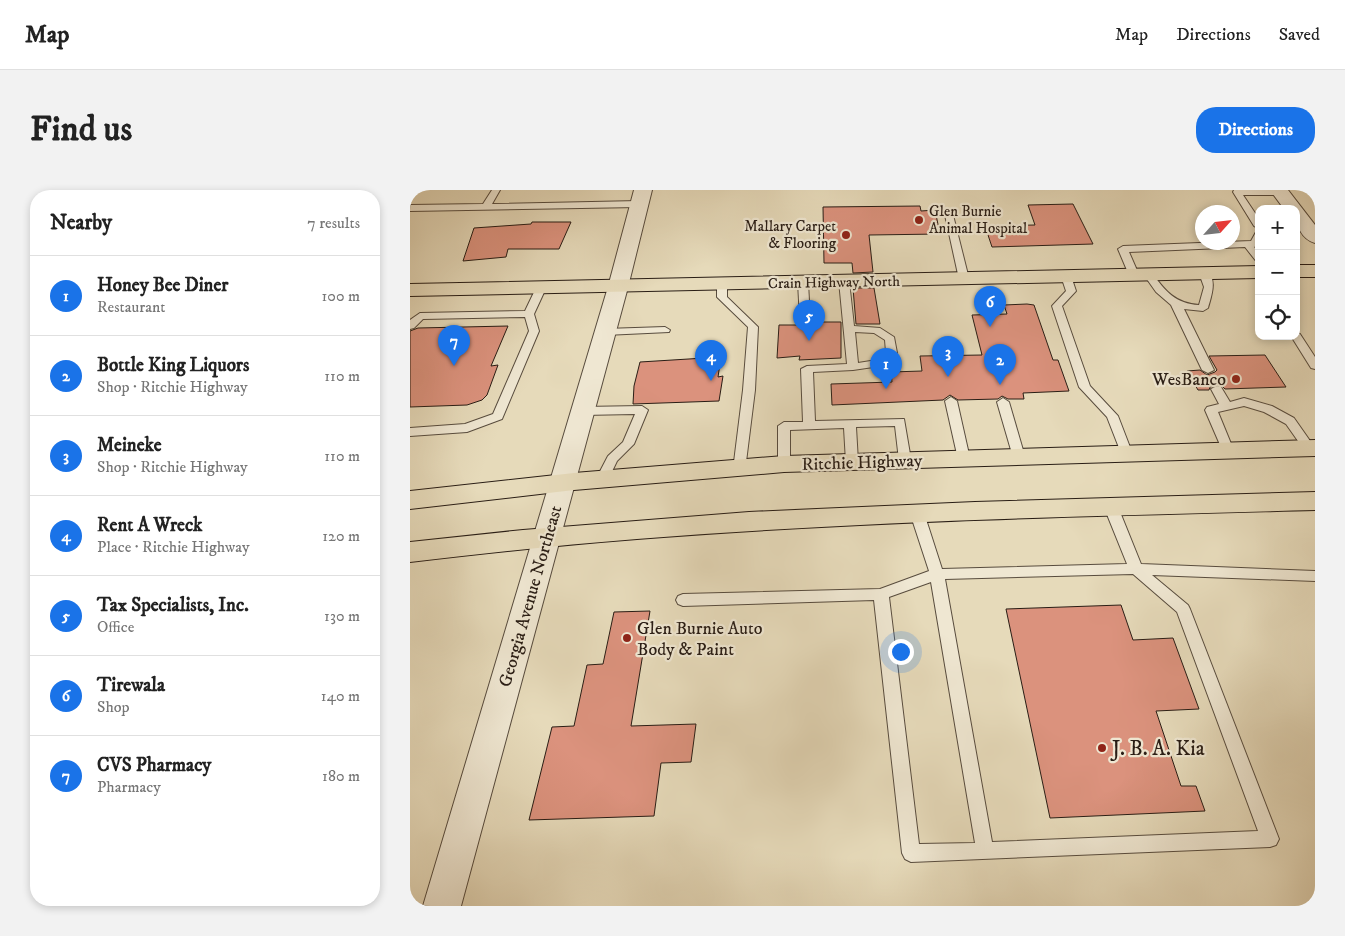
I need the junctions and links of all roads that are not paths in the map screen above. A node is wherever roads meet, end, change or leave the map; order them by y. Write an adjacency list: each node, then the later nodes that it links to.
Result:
1 (496, 190): 5 (lane)
2 (1236, 191): 3 (lane); 8 (lane)
3 (1280, 191): 9 (street)
4 (641, 197): 5 (lane); 23 (street, Georgia Avenue Northeast)
5 (486, 207): 6 (lane)
6 (410, 208)
7 (949, 215): 19 (lane)
8 (1255, 220)
9 (1301, 221)
10 (1255, 242): 11 (lane)
11 (1248, 245): 12 (lane); 17 (lane)
12 (1255, 254)
13 (1300, 271): 14 (main road)
14 (1315, 271)
15 (1255, 272): 16 (main road, Crain Highway North)
16 (1204, 273): 17 (main road, Crain Highway North); 26 (lane)
17 (1142, 275): 18 (main road, Crain Highway North); 26 (lane)
18 (1066, 276): 19 (main road, Crain Highway North); 47 (lane)
19 (964, 279): 20 (main road, Crain Highway North)
20 (844, 281): 21 (main road, Crain Highway North); 30 (lane)
21 (803, 282): 22 (main road, Crain Highway North); 28 (lane)
22 (722, 284): 23 (main road, Crain Highway North); 53 (lane)
23 (618, 286): 24 (main road, Crain Highway North); 32 (street, Georgia Avenue Northeast)
24 (541, 288): 25 (main road, Crain Highway North); 27 (lane)
25 (410, 290)
26 (1176, 304): 36 (lane)
27 (529, 314): 29 (lane); 44 (lane)
28 (805, 320)
29 (410, 326)
30 (849, 329): 35 (lane); 35 (lane)
31 (664, 330): 32 (lane)
32 (605, 332): 41 (street, Georgia Avenue Northeast)
33 (1299, 340): 34 (lane)
34 (1315, 366)
35 (853, 367): 43 (lane)
36 (1208, 370)
37 (1217, 390): 40 (lane)
38 (951, 401): 49 (lane)
39 (1003, 402): 48 (lane)
40 (1226, 406): 45 (lane); 46 (lane)
41 (582, 411): 54 (lane); 55 (street, Georgia Avenue Northeast)
42 (850, 423): 43 (lane); 50 (lane); 51 (lane)
43 (809, 425): 52 (lane)
44 (410, 432)
45 (1312, 448): 46 (main road, Ritchie Highway)
46 (1228, 451): 47 (main road, Ritchie Highway)
47 (1126, 455): 48 (main road, Ritchie Highway)
48 (1019, 457): 49 (main road, Ritchie Highway)
49 (964, 459): 50 (main road, Ritchie Highway)
50 (905, 460): 51 (main road, Ritchie Highway)
51 (852, 462): 52 (main road, Ritchie Highway)
52 (784, 464): 53 (main road, Ritchie Highway)
53 (739, 470): 54 (main road, Ritchie Highway)
54 (602, 479): 55 (main road, Ritchie Highway)
55 (562, 483): 56 (main road, Ritchie Highway); 60 (street, Georgia Avenue Northeast)
56 (410, 500)
57 (1314, 503): 58 (main road)
58 (1111, 507): 59 (main road); 62 (lane)
59 (917, 513): 60 (main road); 63 (lane)
60 (547, 535): 61 (main road); 68 (street, Georgia Avenue Northeast)
61 (410, 552)
62 (1136, 569): 63 (lane); 64 (lane); 67 (lane)
63 (936, 574): 65 (lane); 67 (lane)
64 (1315, 576)
65 (881, 594): 66 (lane); 67 (lane)
66 (683, 600)
67 (985, 851)
68 (442, 906)

